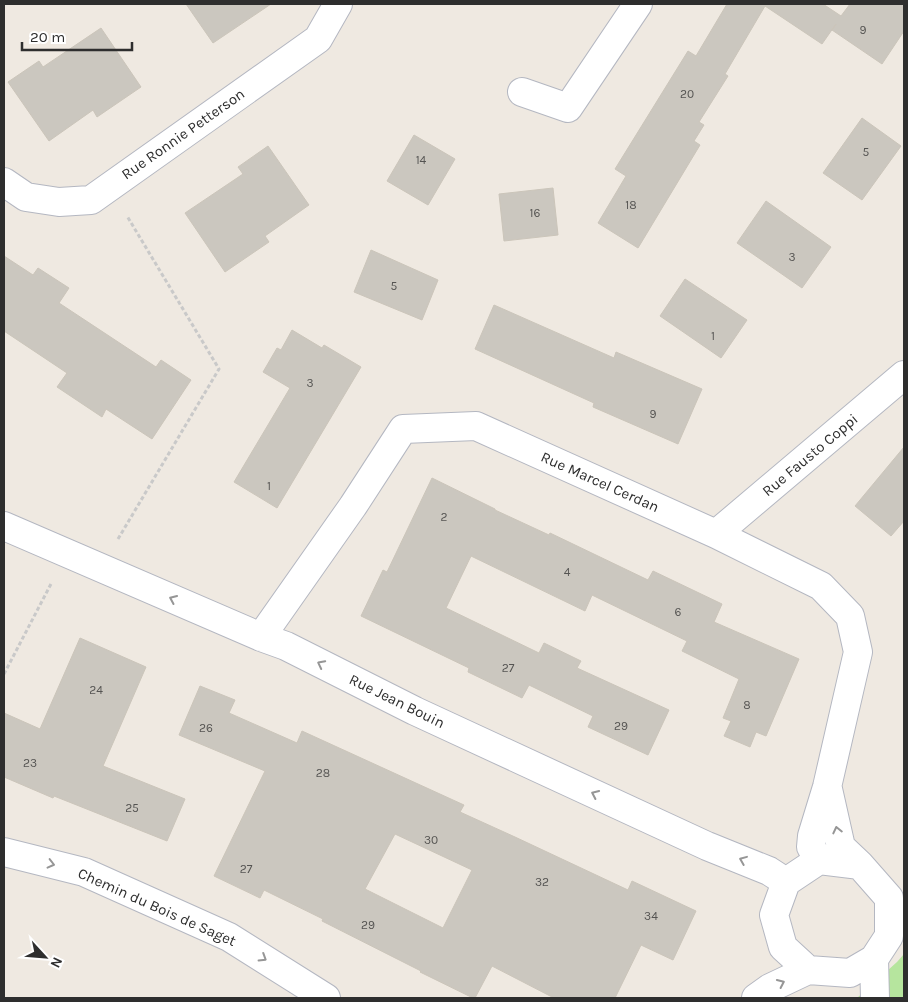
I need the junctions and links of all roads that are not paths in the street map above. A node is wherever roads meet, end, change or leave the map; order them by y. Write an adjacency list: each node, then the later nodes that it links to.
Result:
1 (338, 4): 4 (street, Rue Ronnie Petterson)
2 (638, 4): 3 (street)
3 (522, 92)
4 (4, 182)
5 (904, 375): 7 (street, Rue Fausto Coppi)
6 (4, 526): 8 (street, Rue Jean Bouin, one-way to 6)
7 (716, 534): 8 (street, Rue Marcel Cerdan); 9 (street, Rue Marcel Cerdan)
8 (261, 637): 13 (street, Rue Jean Bouin, one-way to 8)
9 (827, 787): 11 (street, Rue Marcel Cerdan); 12 (street, Rue Marcel Cerdan, one-way to 9)
10 (4, 852): 19 (street, Chemin du Bois de Saget, one-way to 19)
11 (819, 860): 12 (street); 13 (street)
12 (860, 865): 14 (street)
13 (786, 882): 17 (street)
14 (896, 898): 15 (street)
15 (897, 931): 16 (street)
16 (874, 959): 18 (street); 22 (street)
17 (808, 970): 18 (street); 20 (street, one-way to 17)
18 (850, 973): 21 (street)
19 (326, 998)
20 (756, 998)
21 (860, 998)
22 (875, 998)

